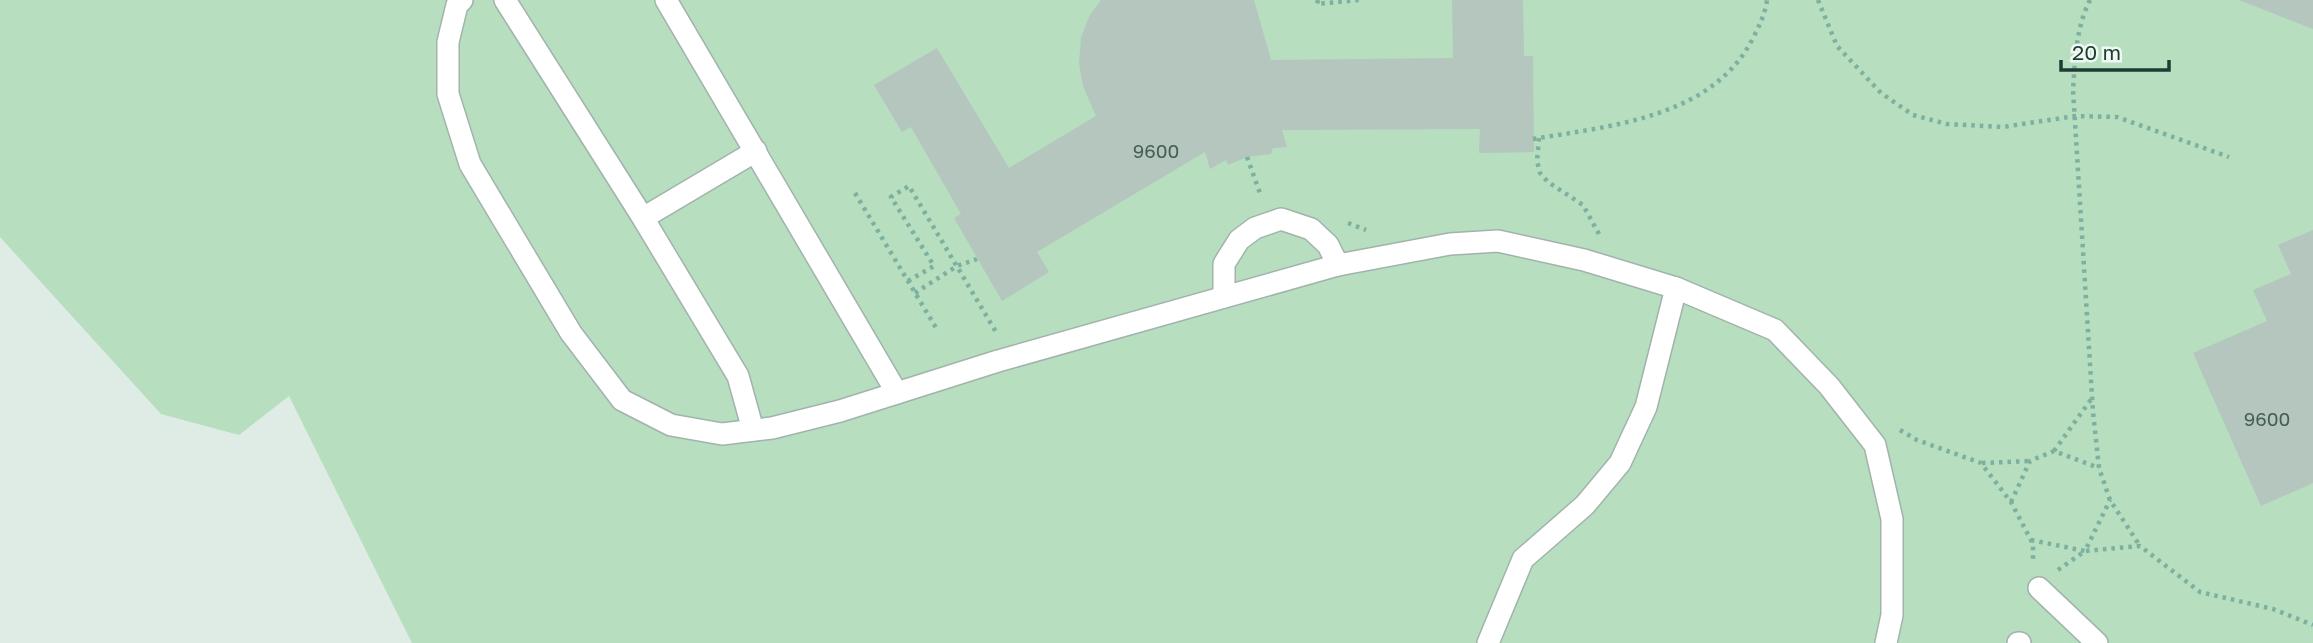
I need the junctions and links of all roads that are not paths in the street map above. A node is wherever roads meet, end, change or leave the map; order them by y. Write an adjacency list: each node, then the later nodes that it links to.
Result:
1 (462, 0): 10 (lane)
2 (505, 0): 5 (lane)
3 (666, 0): 4 (lane)
4 (756, 151): 5 (lane); 9 (lane)
5 (643, 218): 10 (lane)
6 (1338, 265): 7 (lane); 8 (lane); 8 (lane)
7 (1676, 288): 12 (lane); 13 (lane)
8 (1224, 297): 9 (lane)
9 (897, 393): 10 (lane)
10 (753, 430)
11 (2039, 588): 14 (lane)
12 (1488, 643)
13 (1886, 643)
14 (2097, 643)

